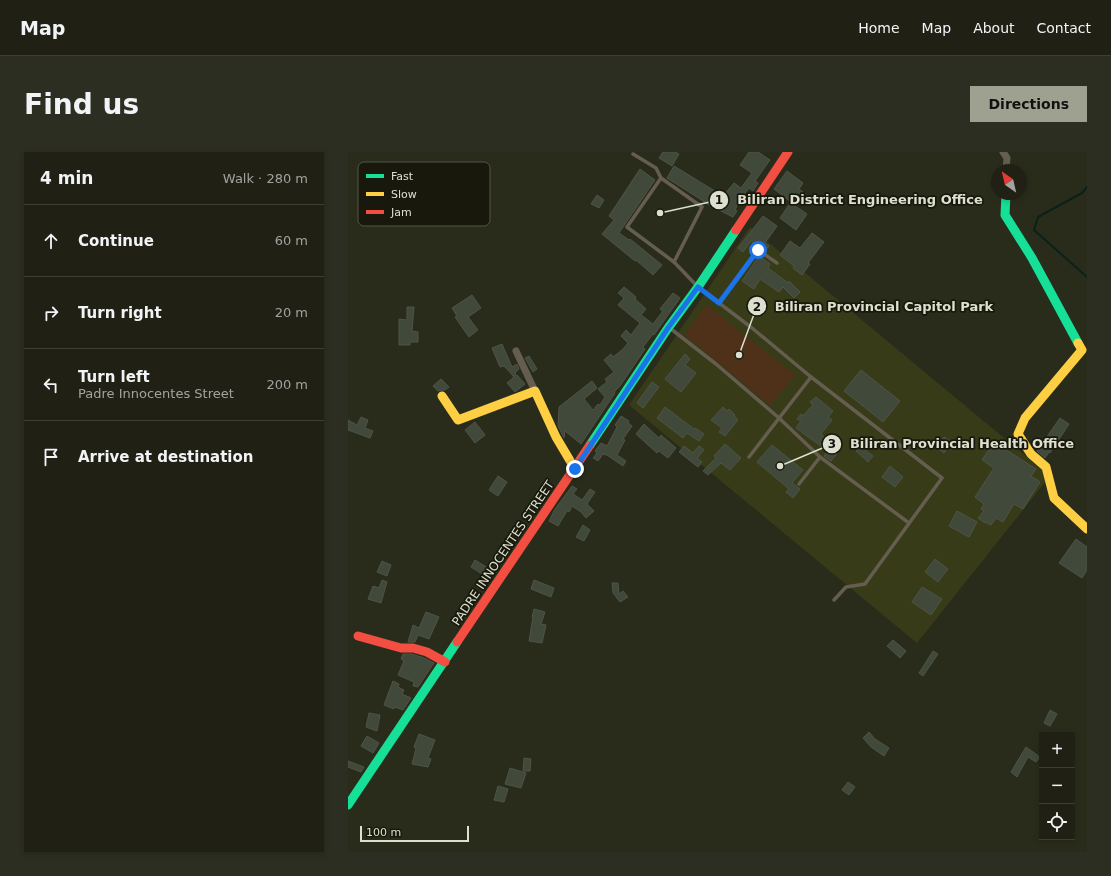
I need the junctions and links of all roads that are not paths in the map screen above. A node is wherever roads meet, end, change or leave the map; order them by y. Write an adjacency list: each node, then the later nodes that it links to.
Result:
1 (1003, 152): 4 (street)
2 (785, 153): 9 (main road, PADRE INNOCENTES STREET)
3 (634, 154): 5 (lane)
4 (1006, 164)
5 (661, 178): 7 (lane); 7 (lane)
6 (1006, 200): 22 (main road)
7 (674, 262): 9 (lane)
8 (777, 263): 10 (lane)
9 (698, 287): 10 (lane); 11 (main road, PADRE INNOCENTES STREET)
10 (719, 303): 13 (lane)
11 (668, 328): 16 (lane); 19 (main road, PADRE INNOCENTES STREET)
12 (516, 351): 14 (street)
13 (811, 377): 16 (lane); 21 (lane)
14 (535, 391): 15 (main road); 19 (main road)
15 (442, 396)
16 (779, 418): 17 (lane); 18 (lane)
17 (749, 457)
18 (820, 457): 20 (lane); 21 (lane)
19 (575, 469): 25 (main road, PADRE INNOCENTES STREET)
20 (799, 484)
21 (908, 523): 23 (lane)
22 (1087, 529)
23 (834, 600)
24 (358, 636): 25 (main road)
25 (445, 662): 26 (main road, PADRE INNOCENTES STREET)
26 (348, 805)

